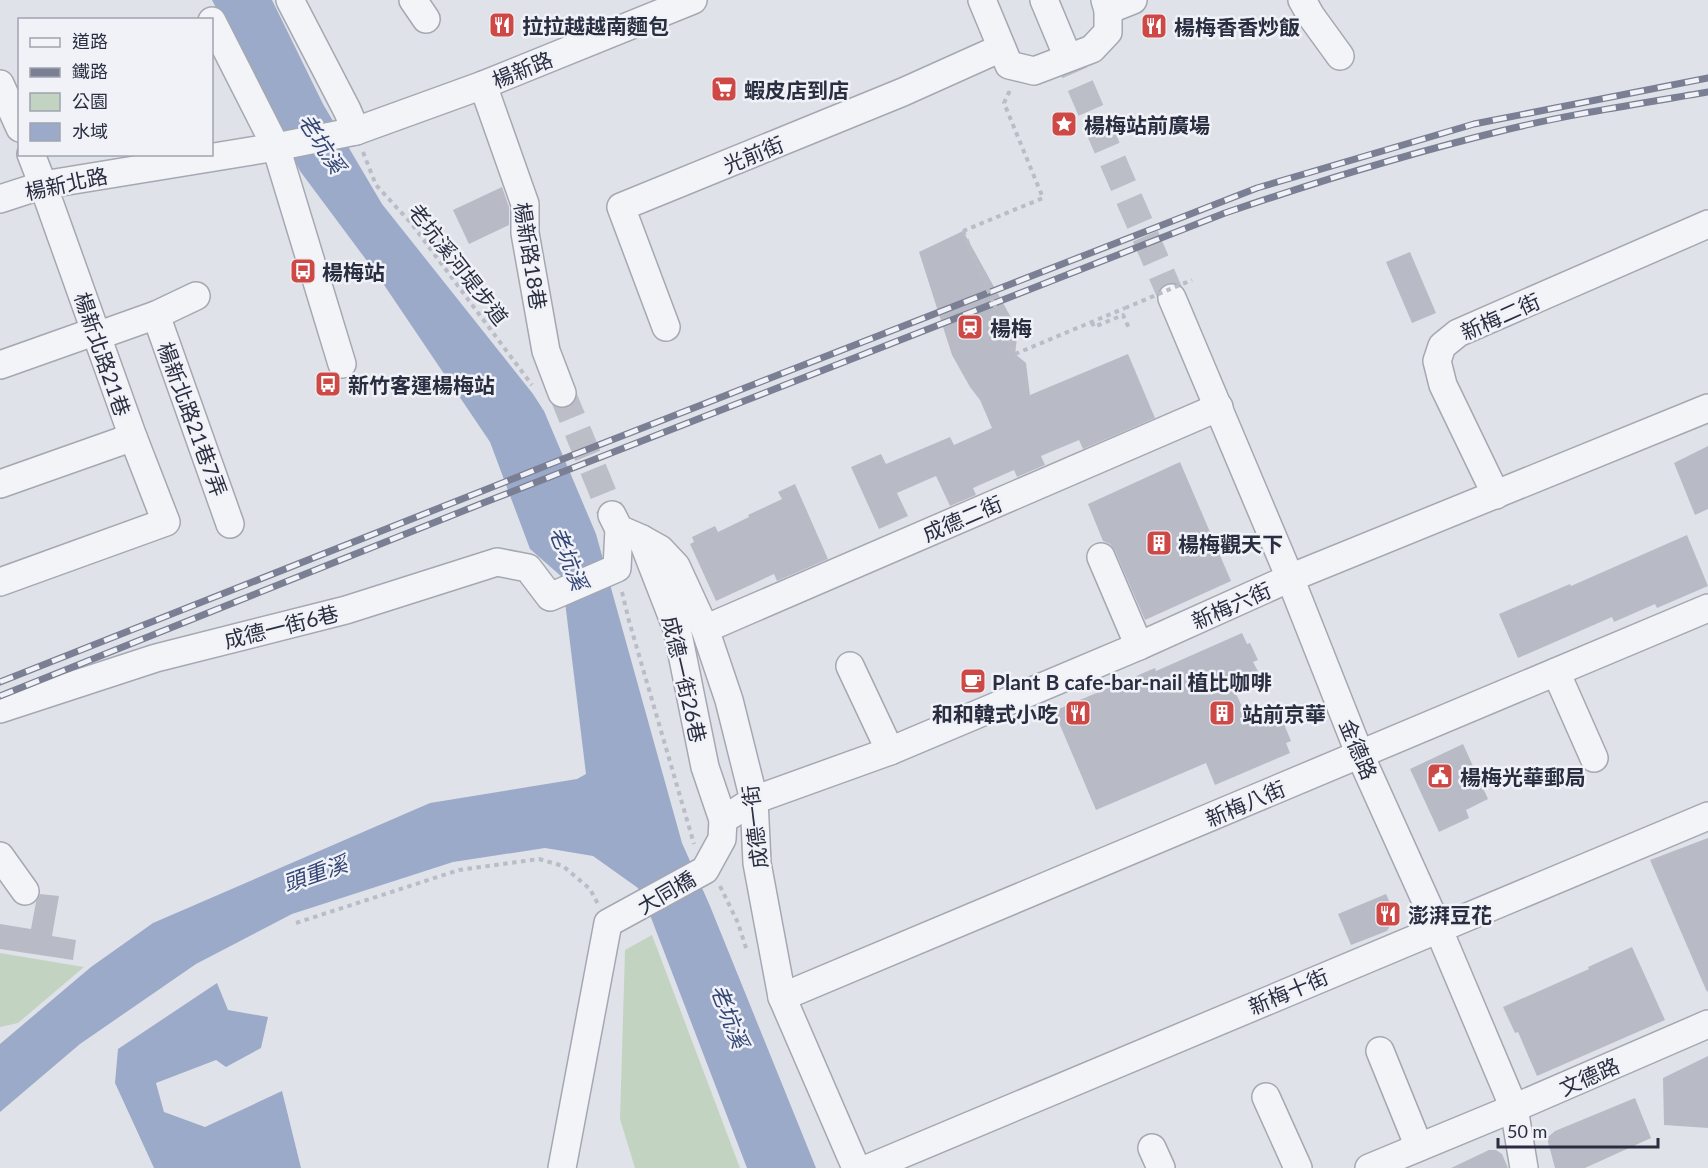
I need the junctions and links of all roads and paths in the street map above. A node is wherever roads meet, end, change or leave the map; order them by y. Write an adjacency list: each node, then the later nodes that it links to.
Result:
1 (201, 0): 9 (street)
2 (290, 0): 18 (street)
3 (982, 0): 11 (street)
4 (1044, 0): 12 (street)
5 (1133, 0): 8 (street)
6 (1302, 0): 13 (street)
7 (677, 3): 16 (street, 楊新路)
8 (1107, 5): 14 (street)
9 (210, 18)
10 (213, 24): 19 (street)
11 (1001, 48): 14 (street); 29 (street, 光前街)
12 (1064, 48)
13 (1340, 56)
14 (1020, 68): 28 (path, bridge)
15 (0, 84): 17 (street)
16 (483, 85): 18 (street, 楊新路); 34 (street, 楊新路18巷)
17 (18, 124)
18 (352, 132): 19 (street, 楊新路); 34 (path, 老坑溪河堤步道)
19 (276, 147): 21 (street, 楊新北路); 32 (street)
20 (31, 156): 21 (street, 楊新北路21巷)
21 (43, 185): 22 (street, 楊新北路); 31 (street, 楊新北路21巷)
22 (0, 200)
23 (1708, 224): 39 (street, 新梅二街)
24 (1192, 280): 28 (path, bridge)
25 (196, 296): 27 (street, 楊新北路21巷7弄)
26 (1172, 298): 35 (street, 金德路)
27 (156, 315): 31 (street, 楊新北路21巷7弄); 40 (street, 楊新北路21巷7弄)
28 (1092, 322): 30 (path)
29 (666, 327)
30 (1129, 328)
31 (97, 334): 33 (street, 楊新北路21巷7弄); 37 (street, 楊新北路21巷)
32 (342, 364)
33 (0, 365)
34 (549, 392)
35 (1219, 407): 43 (street, 金德路); 46 (street, 成德二街)
36 (1708, 408): 39 (street, 新梅六街)
37 (133, 437): 38 (street); 44 (street, 楊新北路21巷)
38 (0, 484)
39 (1496, 495): 43 (street, 新梅六街)
40 (230, 524)
41 (624, 528): 46 (street, 成德一街); 50 (street, 成德一街6巷); 56 (street, 成德一街26巷)
42 (1101, 557): 47 (street)
43 (1290, 578): 47 (street, 新梅六街); 52 (street, 金德路)
44 (0, 582)
45 (1708, 608): 49 (street, 新梅八街)
46 (705, 629): 54 (street, 成德一街)
47 (1139, 646): 51 (street, 新梅六街)
48 (850, 666): 51 (street)
49 (1556, 672): 52 (street, 新梅八街); 53 (street)
50 (0, 709)
51 (890, 751): 54 (street, 新梅六街)
52 (1360, 755): 61 (street, 金德路); 62 (street, 新梅八街)
53 (1594, 758)
54 (754, 800): 56 (street); 62 (street, 成德一街)
55 (1708, 816): 61 (street, 新梅十街)
56 (723, 820): 59 (street, 大同橋)
57 (0, 856): 58 (street)
58 (25, 891)
59 (618, 919): 60 (path); 68 (street)
60 (296, 923)
61 (1438, 928): 66 (street, 金德路); 70 (street, 新梅十街)
62 (782, 997): 69 (street, 成德一街)
63 (1708, 1024): 66 (street, 文德路)
64 (1380, 1051): 67 (street)
65 (1266, 1098): 71 (street)
66 (1515, 1108): 67 (street, 文德路); 73 (street, 金德路)
67 (1419, 1147): 72 (street, 文德路)
68 (562, 1168)
69 (856, 1168)
70 (869, 1168)
71 (1298, 1168)
72 (1370, 1168)
73 (1524, 1168)

